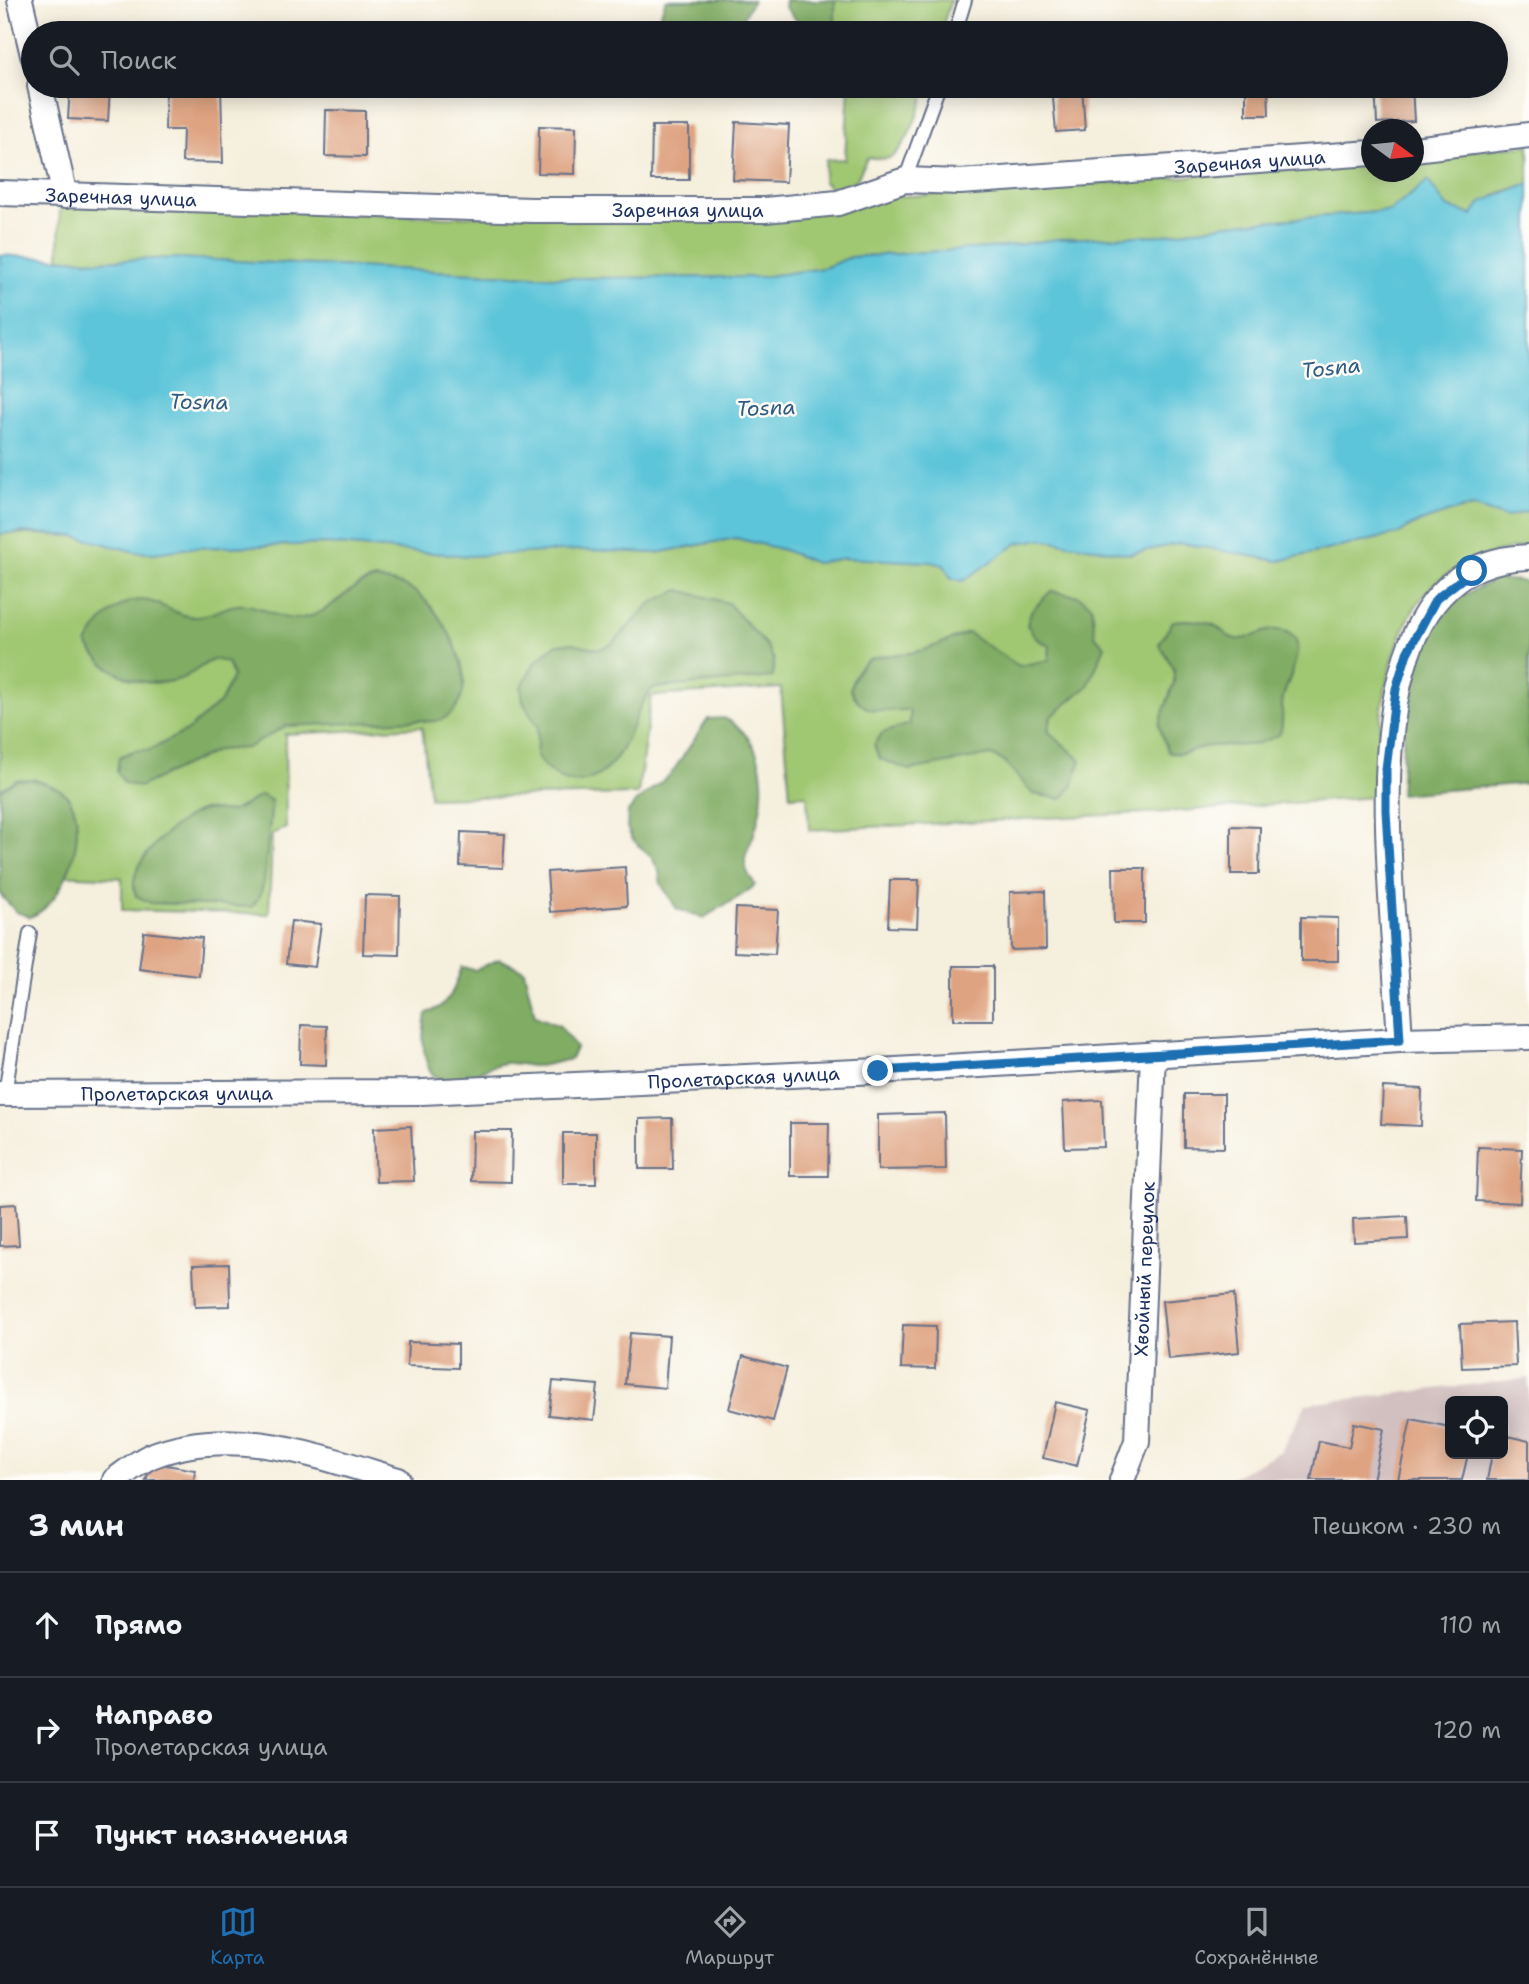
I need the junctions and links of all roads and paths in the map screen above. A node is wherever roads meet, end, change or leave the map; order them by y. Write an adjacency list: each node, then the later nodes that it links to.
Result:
1 (20, 0): 3 (street)
2 (965, 0): 4 (lane)
3 (25, 21)
4 (959, 21)
5 (43, 98): 12 (street)
6 (935, 98): 10 (lane)
7 (1529, 135): 8 (street)
8 (1424, 148)
9 (1361, 154): 10 (street, Заречная улица)
10 (905, 180): 12 (street, Заречная улица)
11 (0, 193): 12 (street, Заречная улица)
12 (65, 195)
13 (1529, 557): 16 (street)
14 (30, 933): 18 (lane)
15 (1529, 1037): 16 (street, Пролетарская улица)
16 (1400, 1040): 17 (street, Пролетарская улица)
17 (1153, 1054): 18 (street, Пролетарская улица); 21 (street, Хвойный переулок)
18 (3, 1094)
19 (115, 1480): 20 (street)
20 (398, 1480)
21 (1122, 1480)

